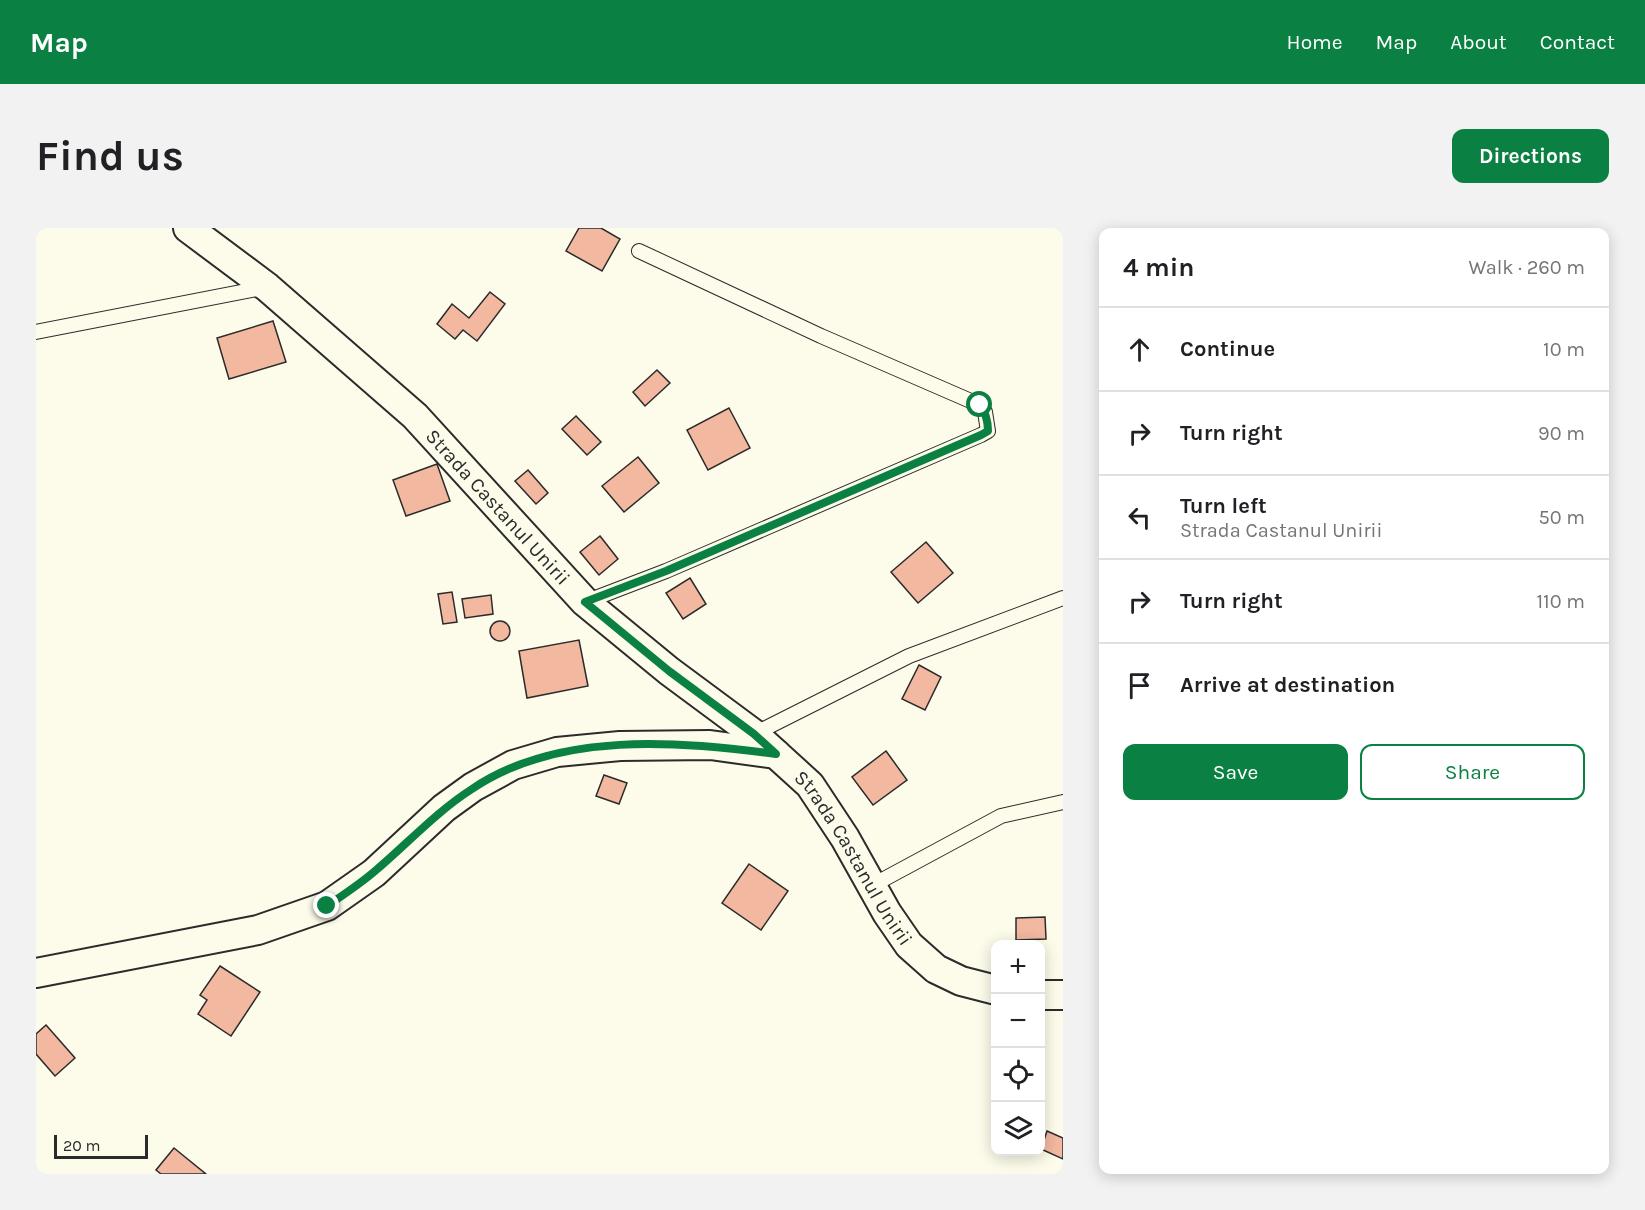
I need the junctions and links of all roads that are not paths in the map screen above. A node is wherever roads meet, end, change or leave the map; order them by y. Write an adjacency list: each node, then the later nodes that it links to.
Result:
1 (188, 228): 3 (street, Strada Castanul Unirii)
2 (639, 251): 6 (lane)
3 (267, 287): 4 (lane); 6 (street, Strada Castanul Unirii)
4 (36, 332)
5 (1063, 598): 7 (lane)
6 (585, 602): 7 (street, Strada Castanul Unirii)
7 (754, 734): 8 (street, Strada Castanul Unirii)
8 (776, 754): 10 (street, Strada Castanul Unirii); 11 (street)
9 (1063, 802): 10 (lane)
10 (873, 885): 12 (street, Strada Castanul Unirii)
11 (36, 973)
12 (991, 989)
13 (1045, 995): 14 (street)
14 (1063, 995)

